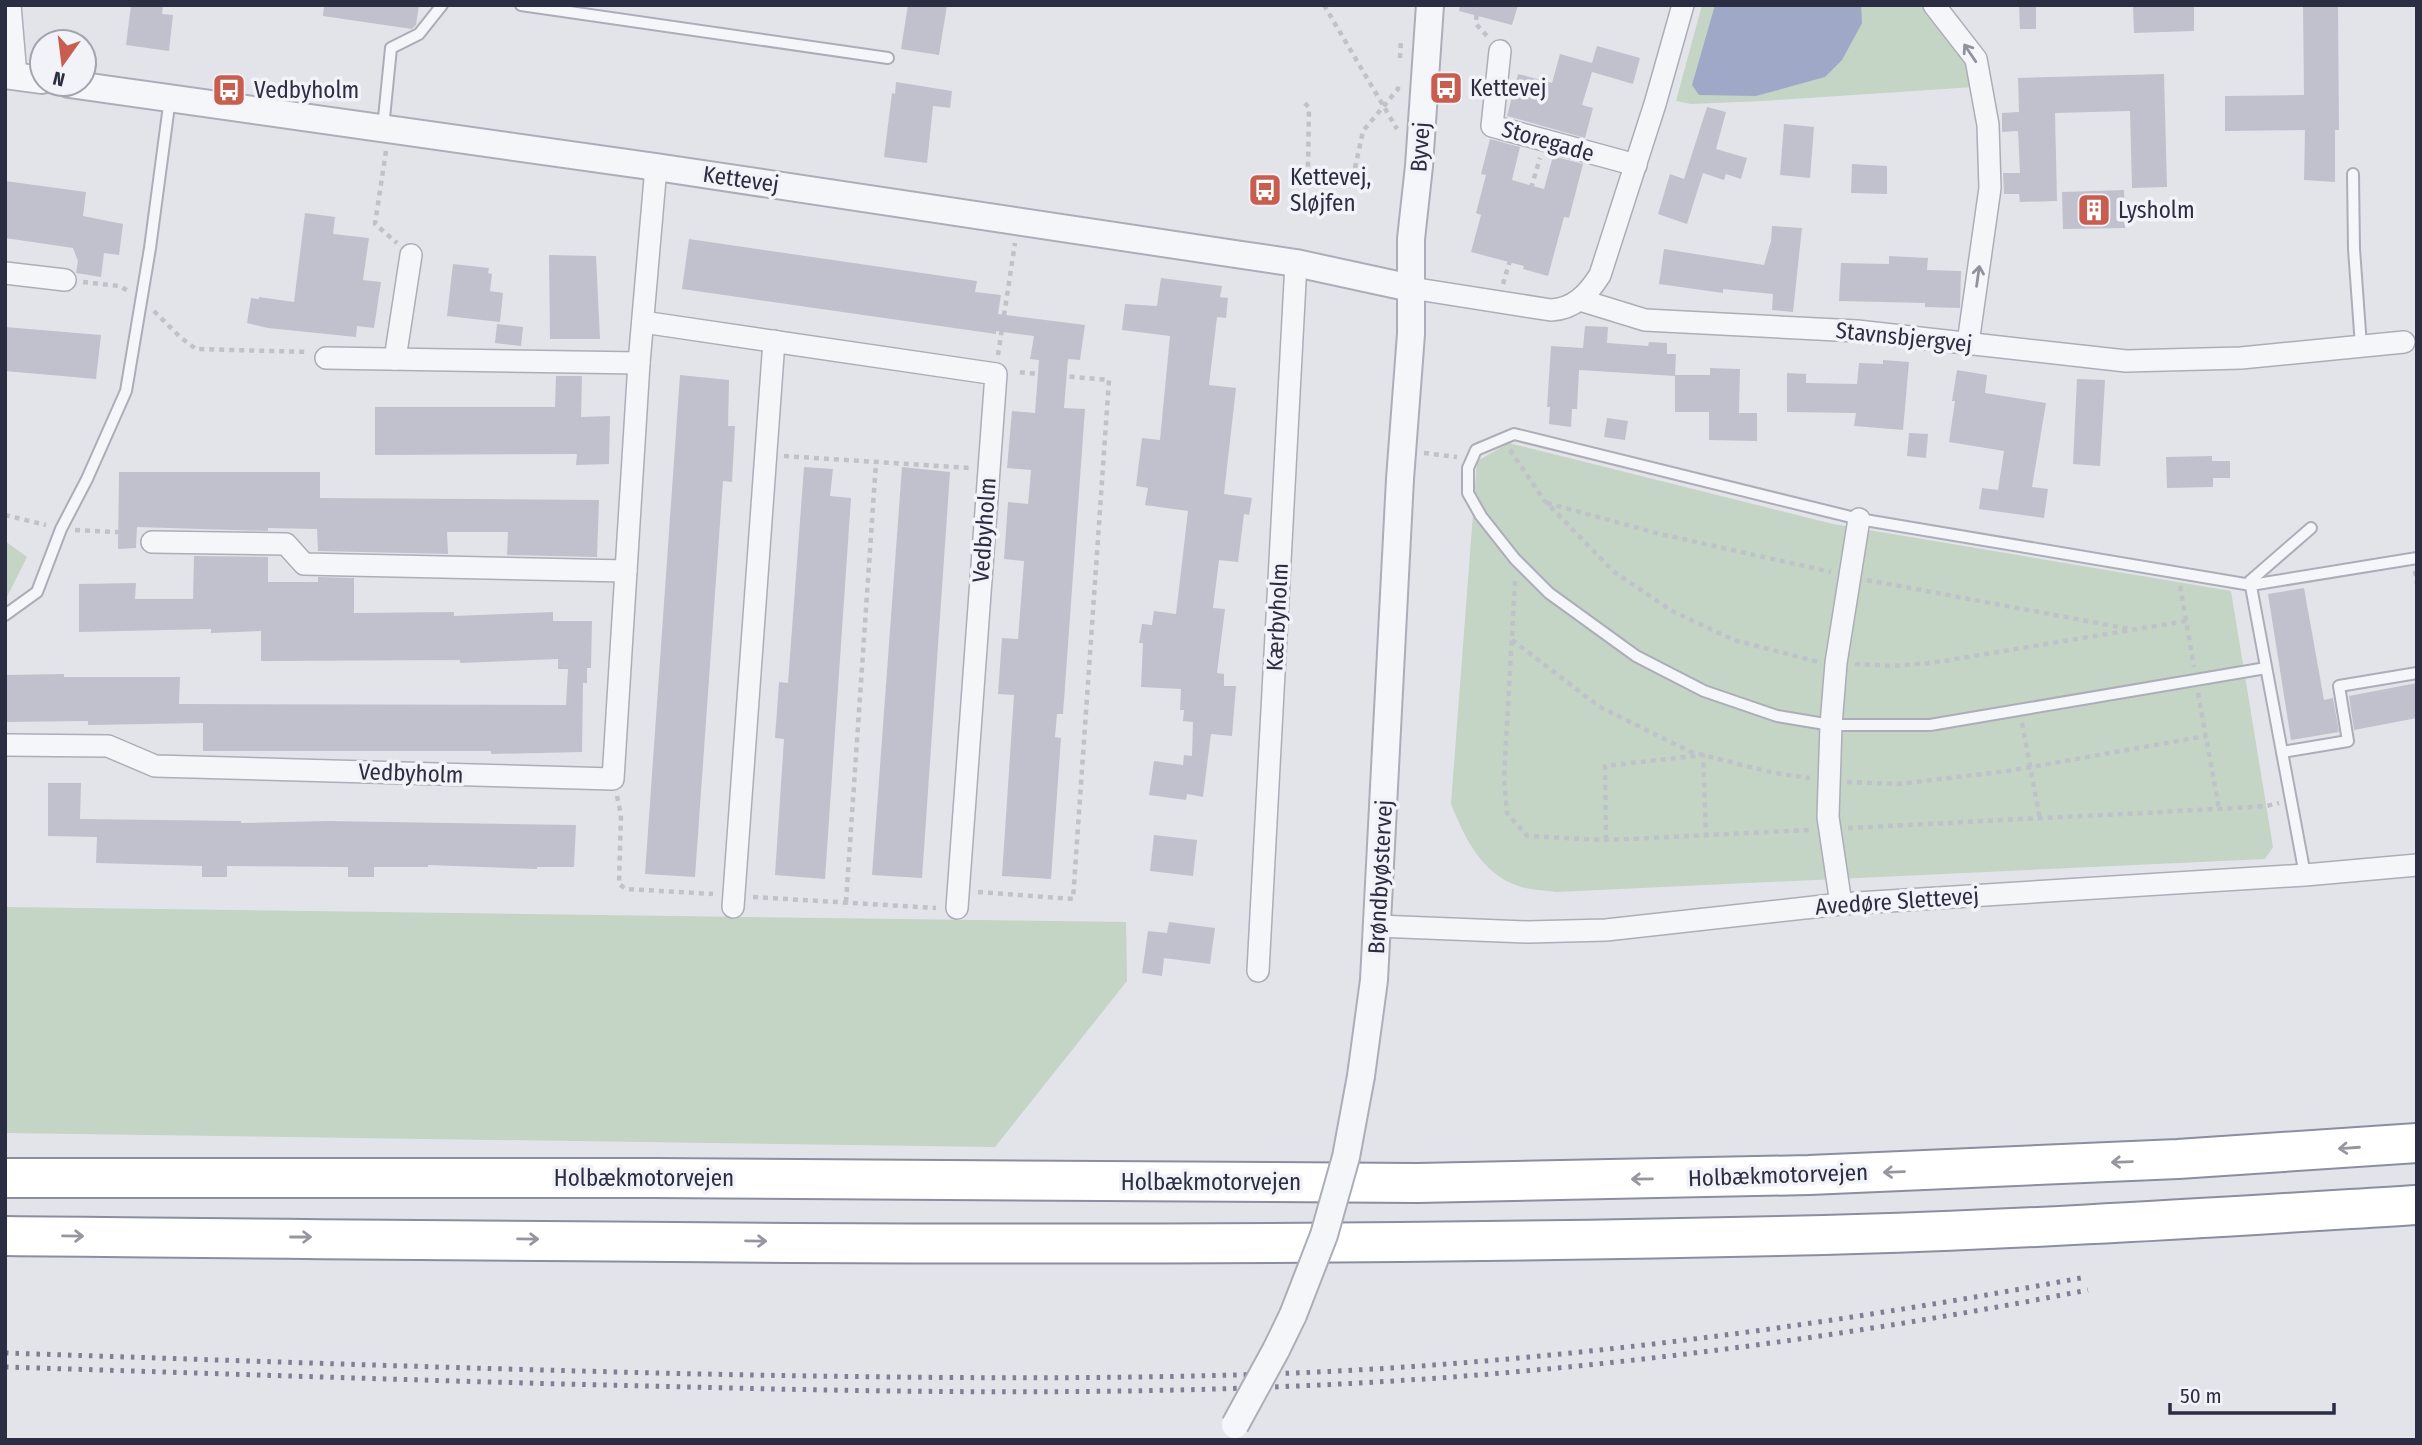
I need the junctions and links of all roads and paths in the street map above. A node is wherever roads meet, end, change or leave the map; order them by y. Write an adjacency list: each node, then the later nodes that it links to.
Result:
1 (10, 5): 13 (street)
2 (442, 5): 19 (lane)
3 (521, 5): 11 (lane)
4 (1324, 5): 18 (path)
5 (1430, 5): 21 (street, Byvej)
6 (1477, 5): 10 (path)
7 (1683, 5): 22 (street)
8 (1934, 5): 39 (street, one-way to 8)
9 (1401, 39): 12 (path)
10 (1500, 51): 20 (street, Storegade)
11 (888, 58)
12 (1400, 64)
13 (11, 76)
14 (1399, 76): 18 (path)
15 (98, 88): 16 (street, Kettevej)
16 (170, 98): 19 (street, Kettevej); 33 (lane)
17 (1305, 103): 25 (path)
18 (1384, 107): 21 (path); 24 (path)
19 (386, 128): 23 (street, Kettevej); 28 (path)
20 (1545, 140): 22 (street, Storegade); 35 (path)
21 (1419, 166): 32 (street, Byvej)
22 (1636, 166): 34 (street)
23 (656, 167): 27 (street, Kettevej); 36 (street, Vedbyholm)
24 (1354, 168)
25 (1308, 169)
26 (2353, 174): 40 (lane)
27 (1018, 221): 29 (street, Kettevej); 44 (path)
28 (411, 255): 42 (street)
29 (1296, 263): 32 (street, Kettevej); 82 (street, Kærbyholm)
30 (5, 273): 31 (street)
31 (65, 280): 33 (path)
32 (1411, 288): 35 (street); 46 (street, Brøndbyøstervej)
33 (141, 296): 41 (path); 59 (lane)
34 (1580, 300): 35 (street); 39 (street, Stavnsbjergvej)
35 (1498, 302)
36 (643, 322): 37 (street); 43 (street, Vedbyholm)
37 (774, 341): 44 (street); 47 (street)
38 (2404, 342): 40 (street, Stavnsbjergvej)
39 (1968, 343): 40 (street, Stavnsbjergvej)
40 (2361, 346)
41 (326, 358): 42 (street)
42 (395, 359): 43 (street)
43 (639, 363): 56 (street, Vedbyholm)
44 (996, 374): 50 (street, Vedbyholm); 77 (path)
45 (1502, 439): 48 (lane); 51 (lane); 61 (path)
46 (1403, 450): 48 (path); 81 (street, Brøndbyøstervej)
47 (766, 454): 49 (path); 80 (street)
48 (1472, 459): 55 (lane)
49 (876, 462): 50 (path); 78 (path)
50 (989, 470): 77 (street, Vedbyholm)
51 (1859, 519): 58 (lane); 61 (street)
52 (2311, 528): 58 (lane)
53 (152, 542): 56 (street)
54 (2417, 558): 58 (lane)
55 (1516, 559): 66 (lane); 74 (path)
56 (626, 571): 67 (street, Vedbyholm)
57 (2180, 585): 60 (path)
58 (2251, 585): 62 (lane)
59 (5, 615)
60 (2186, 621): 61 (path); 64 (path)
61 (1836, 663): 66 (street)
62 (2266, 668): 64 (lane); 68 (lane)
63 (2417, 673): 68 (lane)
64 (2196, 680): 65 (lane); 70 (path)
65 (2020, 710): 66 (lane); 71 (path)
66 (1831, 724): 72 (street)
67 (5, 745)
68 (2282, 752): 69 (lane)
69 (2291, 800): 70 (path); 76 (lane)
70 (2218, 809): 71 (path)
71 (2040, 819): 72 (path)
72 (1830, 829): 73 (path); 79 (street)
73 (1706, 834): 74 (path); 74 (path)
74 (1606, 840)
75 (2417, 865): 76 (street, Avedøre Slettevej)
76 (2305, 875): 79 (street, Avedøre Slettevej)
77 (958, 899)
78 (846, 902)
79 (1841, 904): 81 (street, Avedøre Slettevej)
80 (733, 907)
81 (1377, 926): 87 (street, Brøndbyøstervej, bridge)
82 (1258, 971)
83 (2417, 1143): 84 (highway, Holbækmotorvejen, one-way to 84)
84 (5, 1178)
85 (2417, 1205): 86 (highway, one-way to 85)
86 (5, 1236)
87 (1231, 1432)

